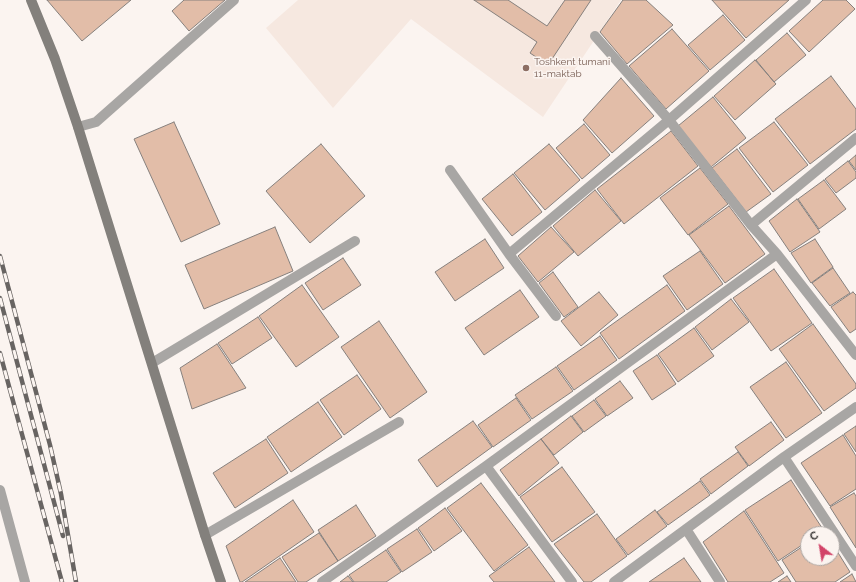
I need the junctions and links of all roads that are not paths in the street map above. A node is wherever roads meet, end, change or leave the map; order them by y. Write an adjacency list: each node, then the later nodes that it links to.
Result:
1 (31, 0): 6 (street)
2 (234, 0): 6 (street)
3 (806, 0): 5 (street)
4 (595, 36): 5 (street)
5 (669, 120): 9 (street); 11 (street)
6 (78, 127): 15 (street)
7 (856, 138): 9 (street)
8 (450, 170): 11 (street)
9 (751, 225): 12 (street)
10 (355, 241): 15 (street)
11 (509, 254): 13 (street)
12 (776, 254): 14 (street); 19 (street)
13 (556, 316)
14 (856, 355)
15 (152, 363): 22 (street)
16 (856, 407): 18 (street)
17 (399, 422): 22 (street)
18 (784, 457): 21 (street); 23 (street)
19 (486, 466): 26 (street); 27 (street)
20 (0, 490): 24 (street)
21 (686, 529): 28 (street); 29 (street)
22 (205, 536): 25 (street)
23 (856, 566)
24 (25, 582)
25 (221, 582)
26 (322, 582)
27 (572, 582)
28 (614, 582)
29 (720, 582)

